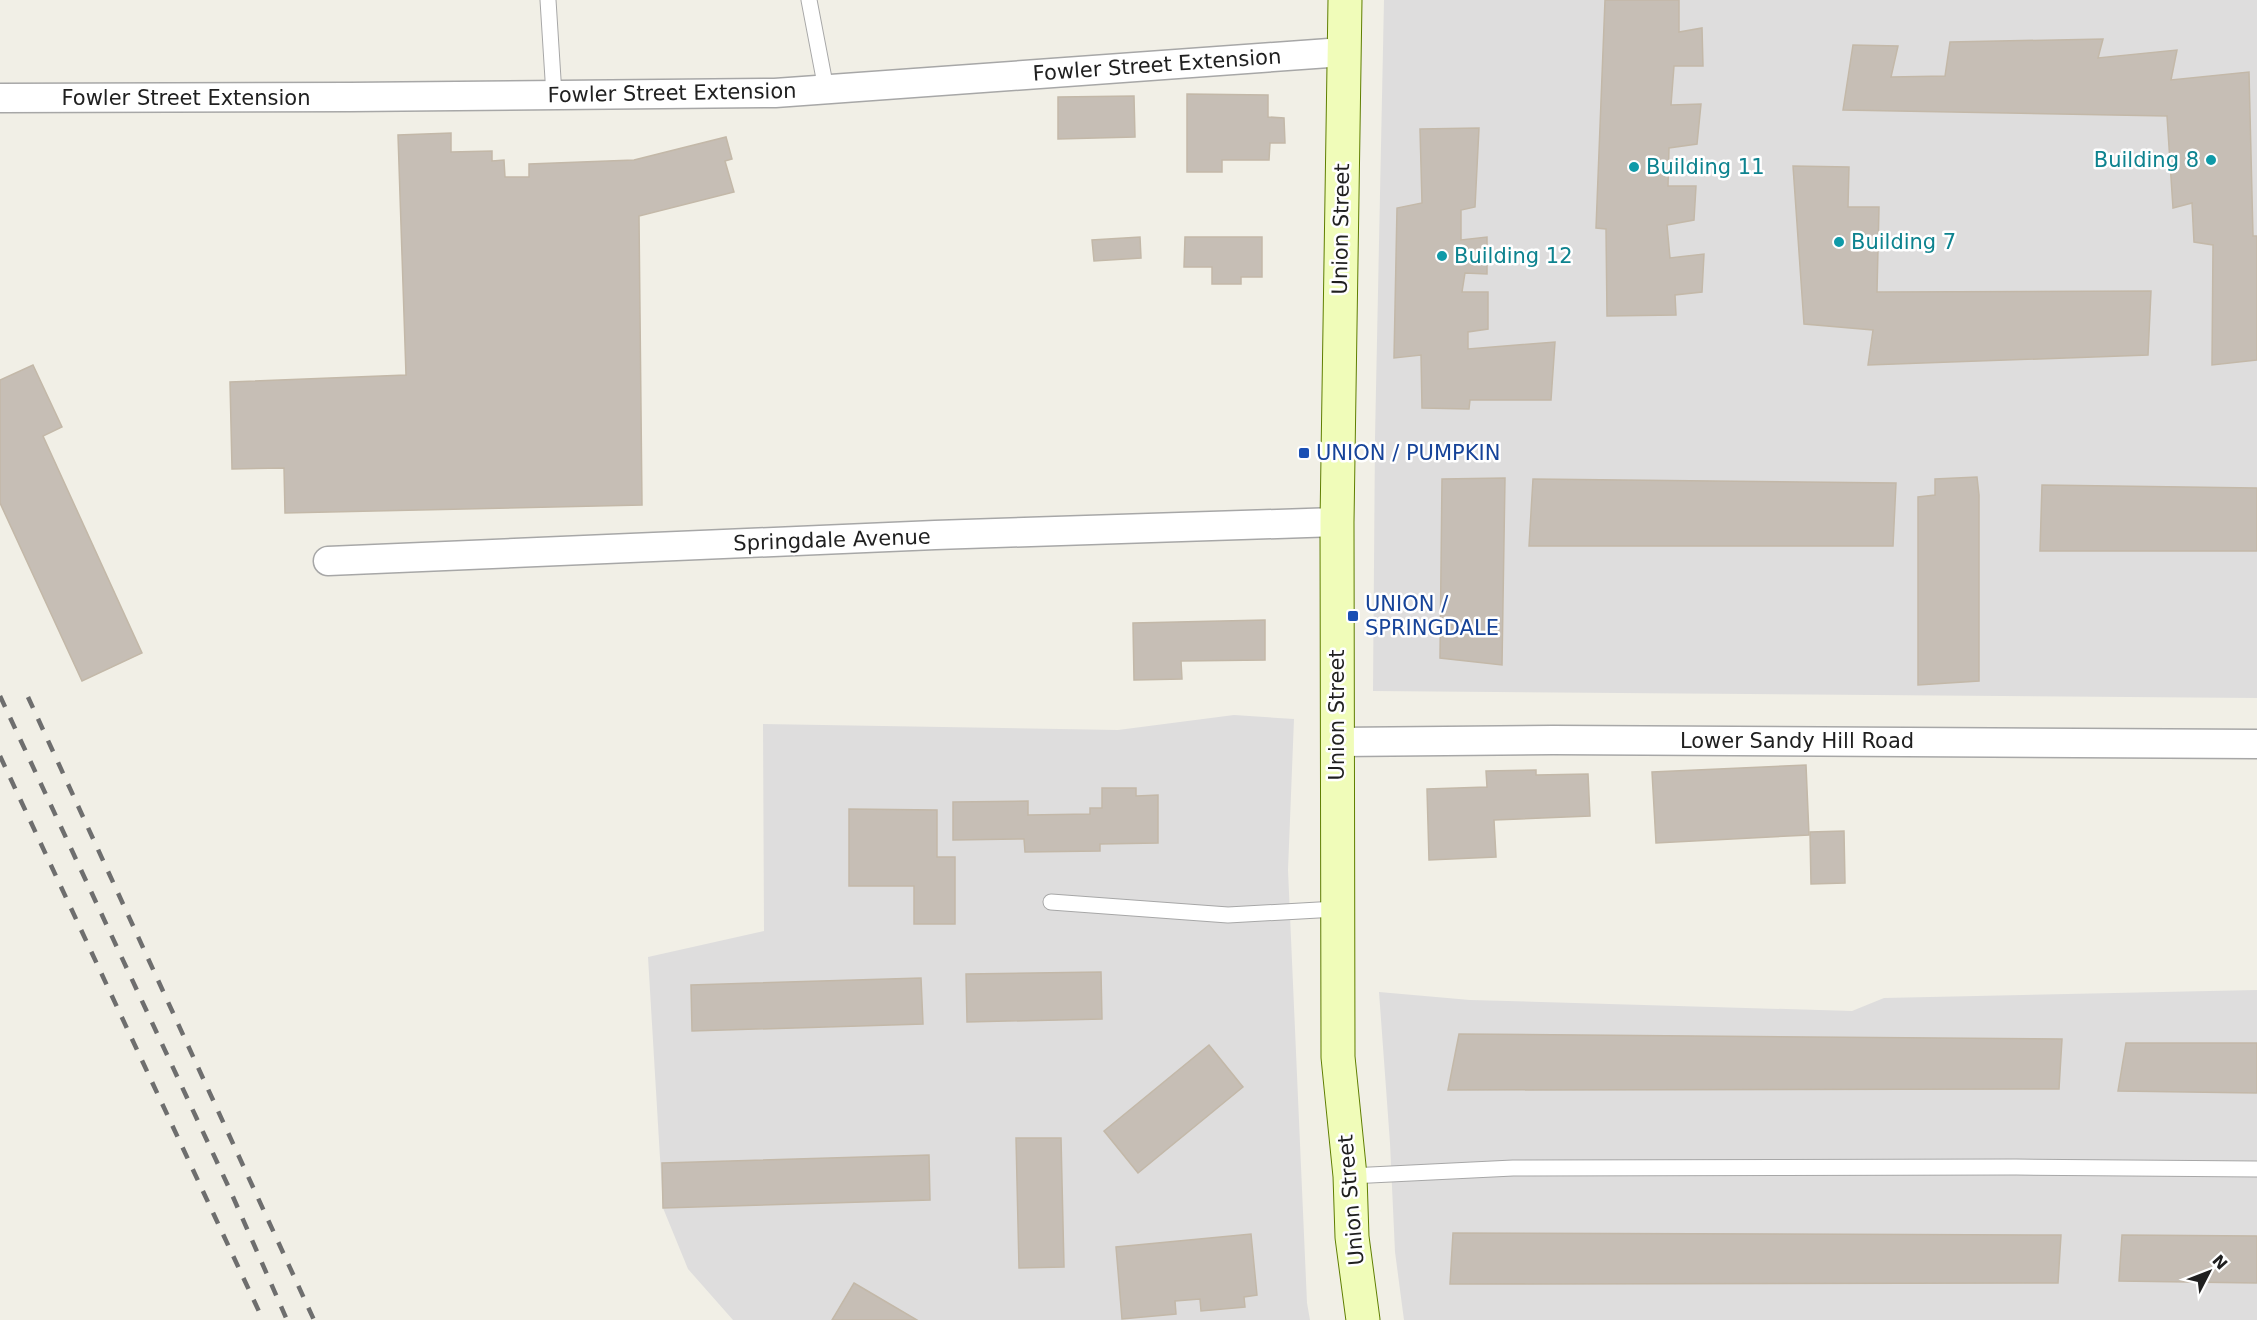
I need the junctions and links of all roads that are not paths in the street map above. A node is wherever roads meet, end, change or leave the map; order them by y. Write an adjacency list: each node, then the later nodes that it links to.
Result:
1 (548, 0): 6 (lane)
2 (809, 0): 5 (lane)
3 (1345, 0): 4 (main road, Union Street)
4 (1343, 52): 5 (street, Fowler Street Extension); 8 (main road, Union Street)
5 (826, 89): 6 (street, Fowler Street Extension)
6 (554, 95): 7 (street, Fowler Street Extension)
7 (0, 98)
8 (1337, 522): 9 (street, Springdale Avenue); 10 (main road, Union Street)
9 (328, 561)
10 (1338, 742): 11 (street, Lower Sandy Hill Road); 13 (main road, Union Street)
11 (2257, 744)
12 (1051, 902): 13 (lane)
13 (1336, 909): 15 (main road, Union Street)
14 (2257, 1169): 15 (lane)
15 (1350, 1176): 16 (main road, Union Street)
16 (1363, 1320)

